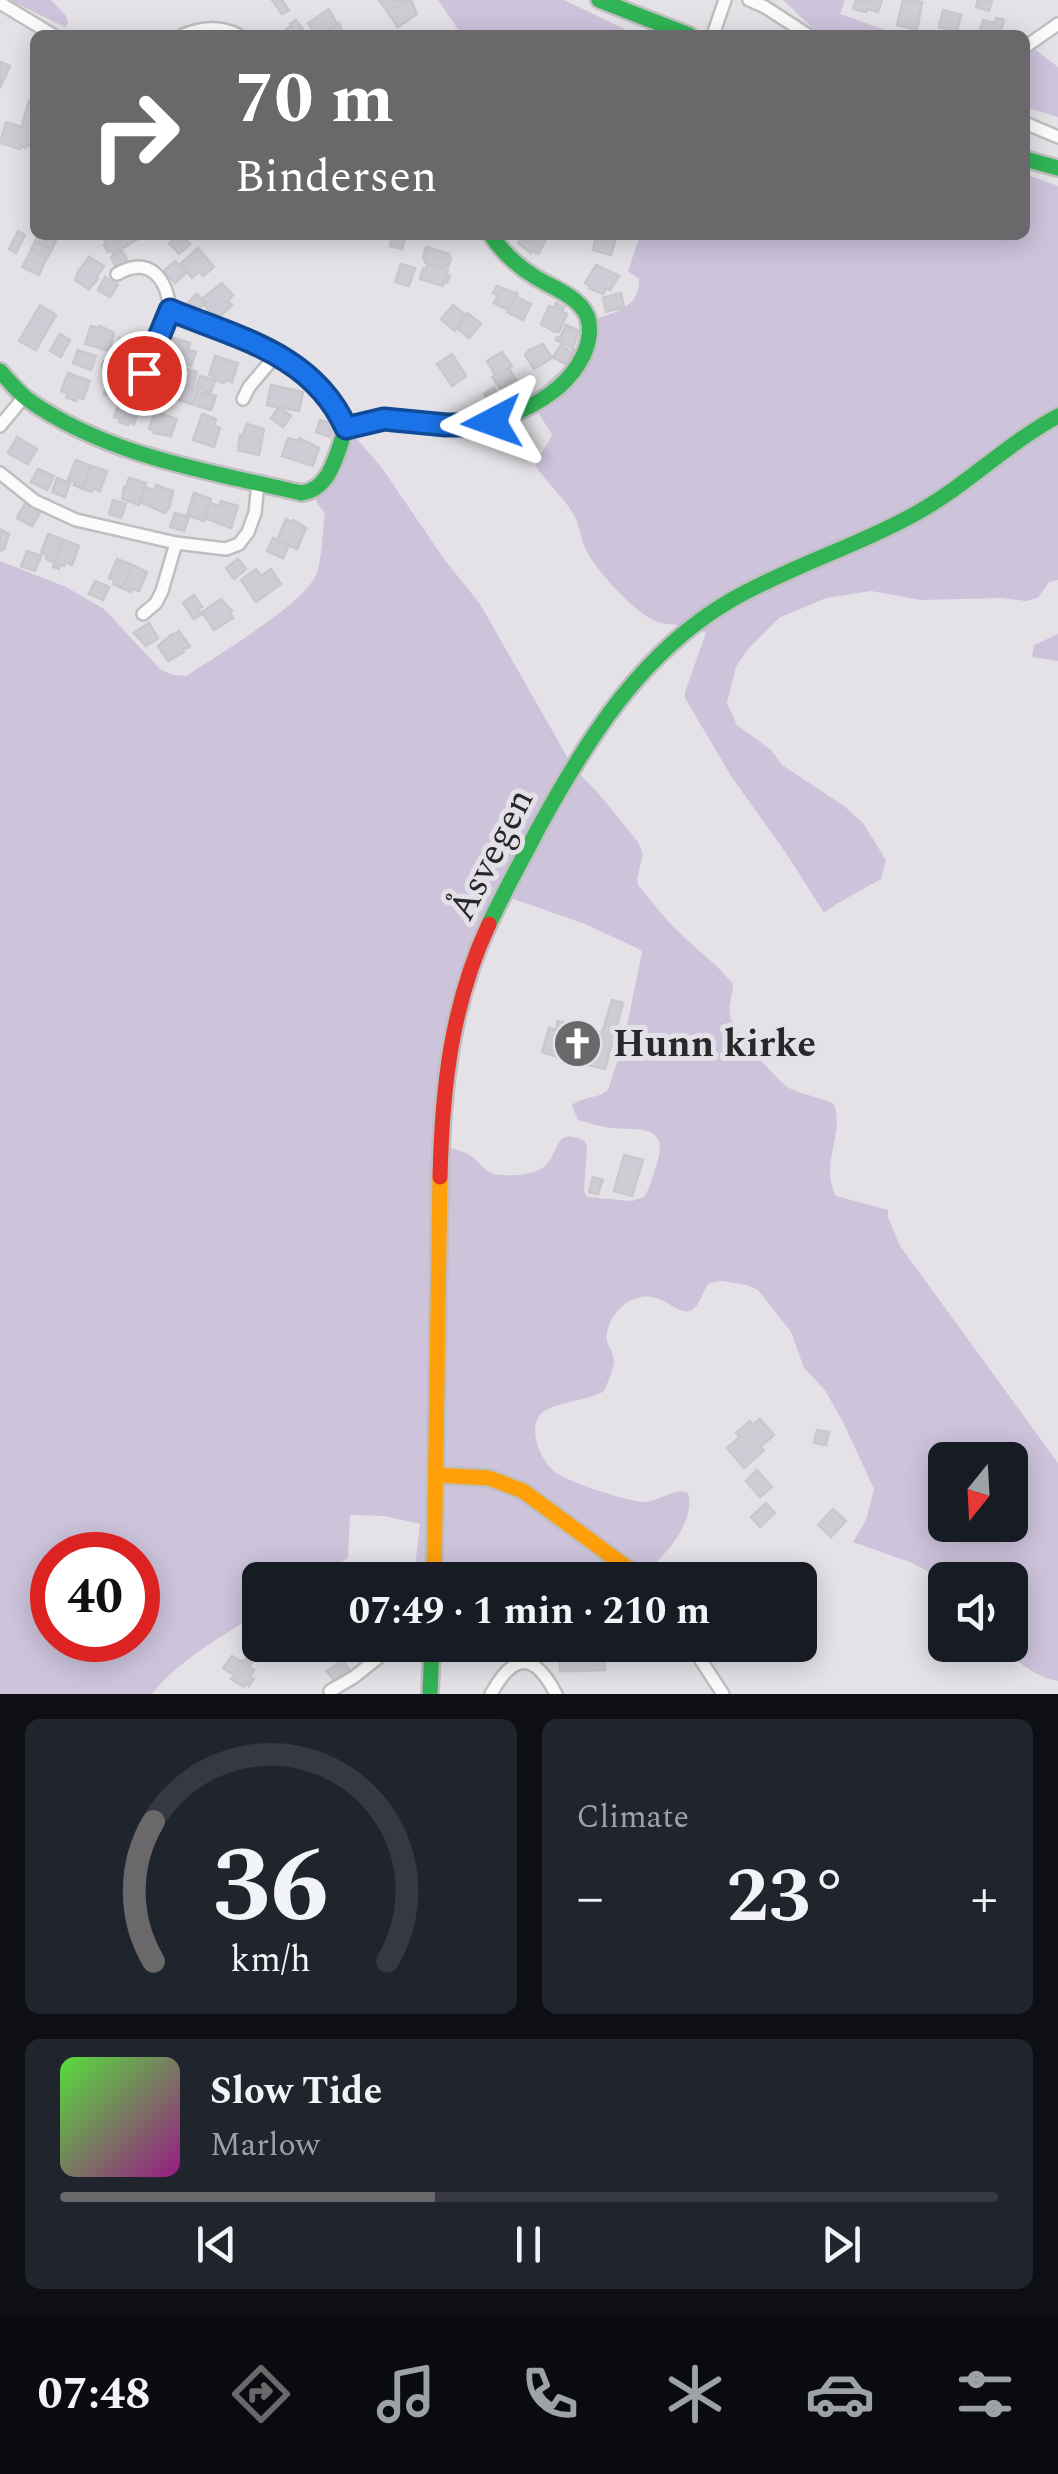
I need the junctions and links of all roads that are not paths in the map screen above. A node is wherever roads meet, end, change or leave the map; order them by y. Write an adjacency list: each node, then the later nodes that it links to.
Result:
1 (600, 0): 9 (main road)
2 (725, 0): 10 (street)
3 (749, 0): 11 (street)
4 (0, 3): 6 (street)
5 (1058, 24): 12 (street)
6 (45, 30)
7 (203, 30): 8 (street)
8 (228, 30)
9 (675, 30)
10 (715, 30)
11 (800, 30)
12 (1030, 44)
13 (1030, 125): 14 (street)
14 (1058, 136)
15 (1030, 161): 16 (main road)
16 (1058, 168)
17 (494, 240): 29 (main road)
18 (117, 274): 19 (street)
19 (170, 310): 20 (street); 23 (street)
20 (276, 354): 26 (street); 29 (street)
21 (109, 366): 23 (street)
22 (0, 371): 25 (main road)
23 (144, 373): 24 (street)
24 (162, 384)
25 (24, 397): 28 (street); 31 (main road)
26 (243, 399)
27 (1058, 416): 34 (main road, Åsvegen)
28 (0, 426)
29 (346, 428): 31 (main road)
30 (0, 473): 32 (street)
31 (258, 483): 32 (street)
32 (176, 543): 33 (street)
33 (143, 614)
34 (436, 1475): 35 (main road, Åsvegen); 36 (main road)
35 (434, 1562)
36 (620, 1562)
37 (373, 1662): 40 (street)
38 (431, 1662): 41 (main road)
39 (702, 1662): 44 (street)
40 (330, 1692)
41 (430, 1694)
42 (492, 1694): 43 (street)
43 (556, 1694)
44 (723, 1694)

